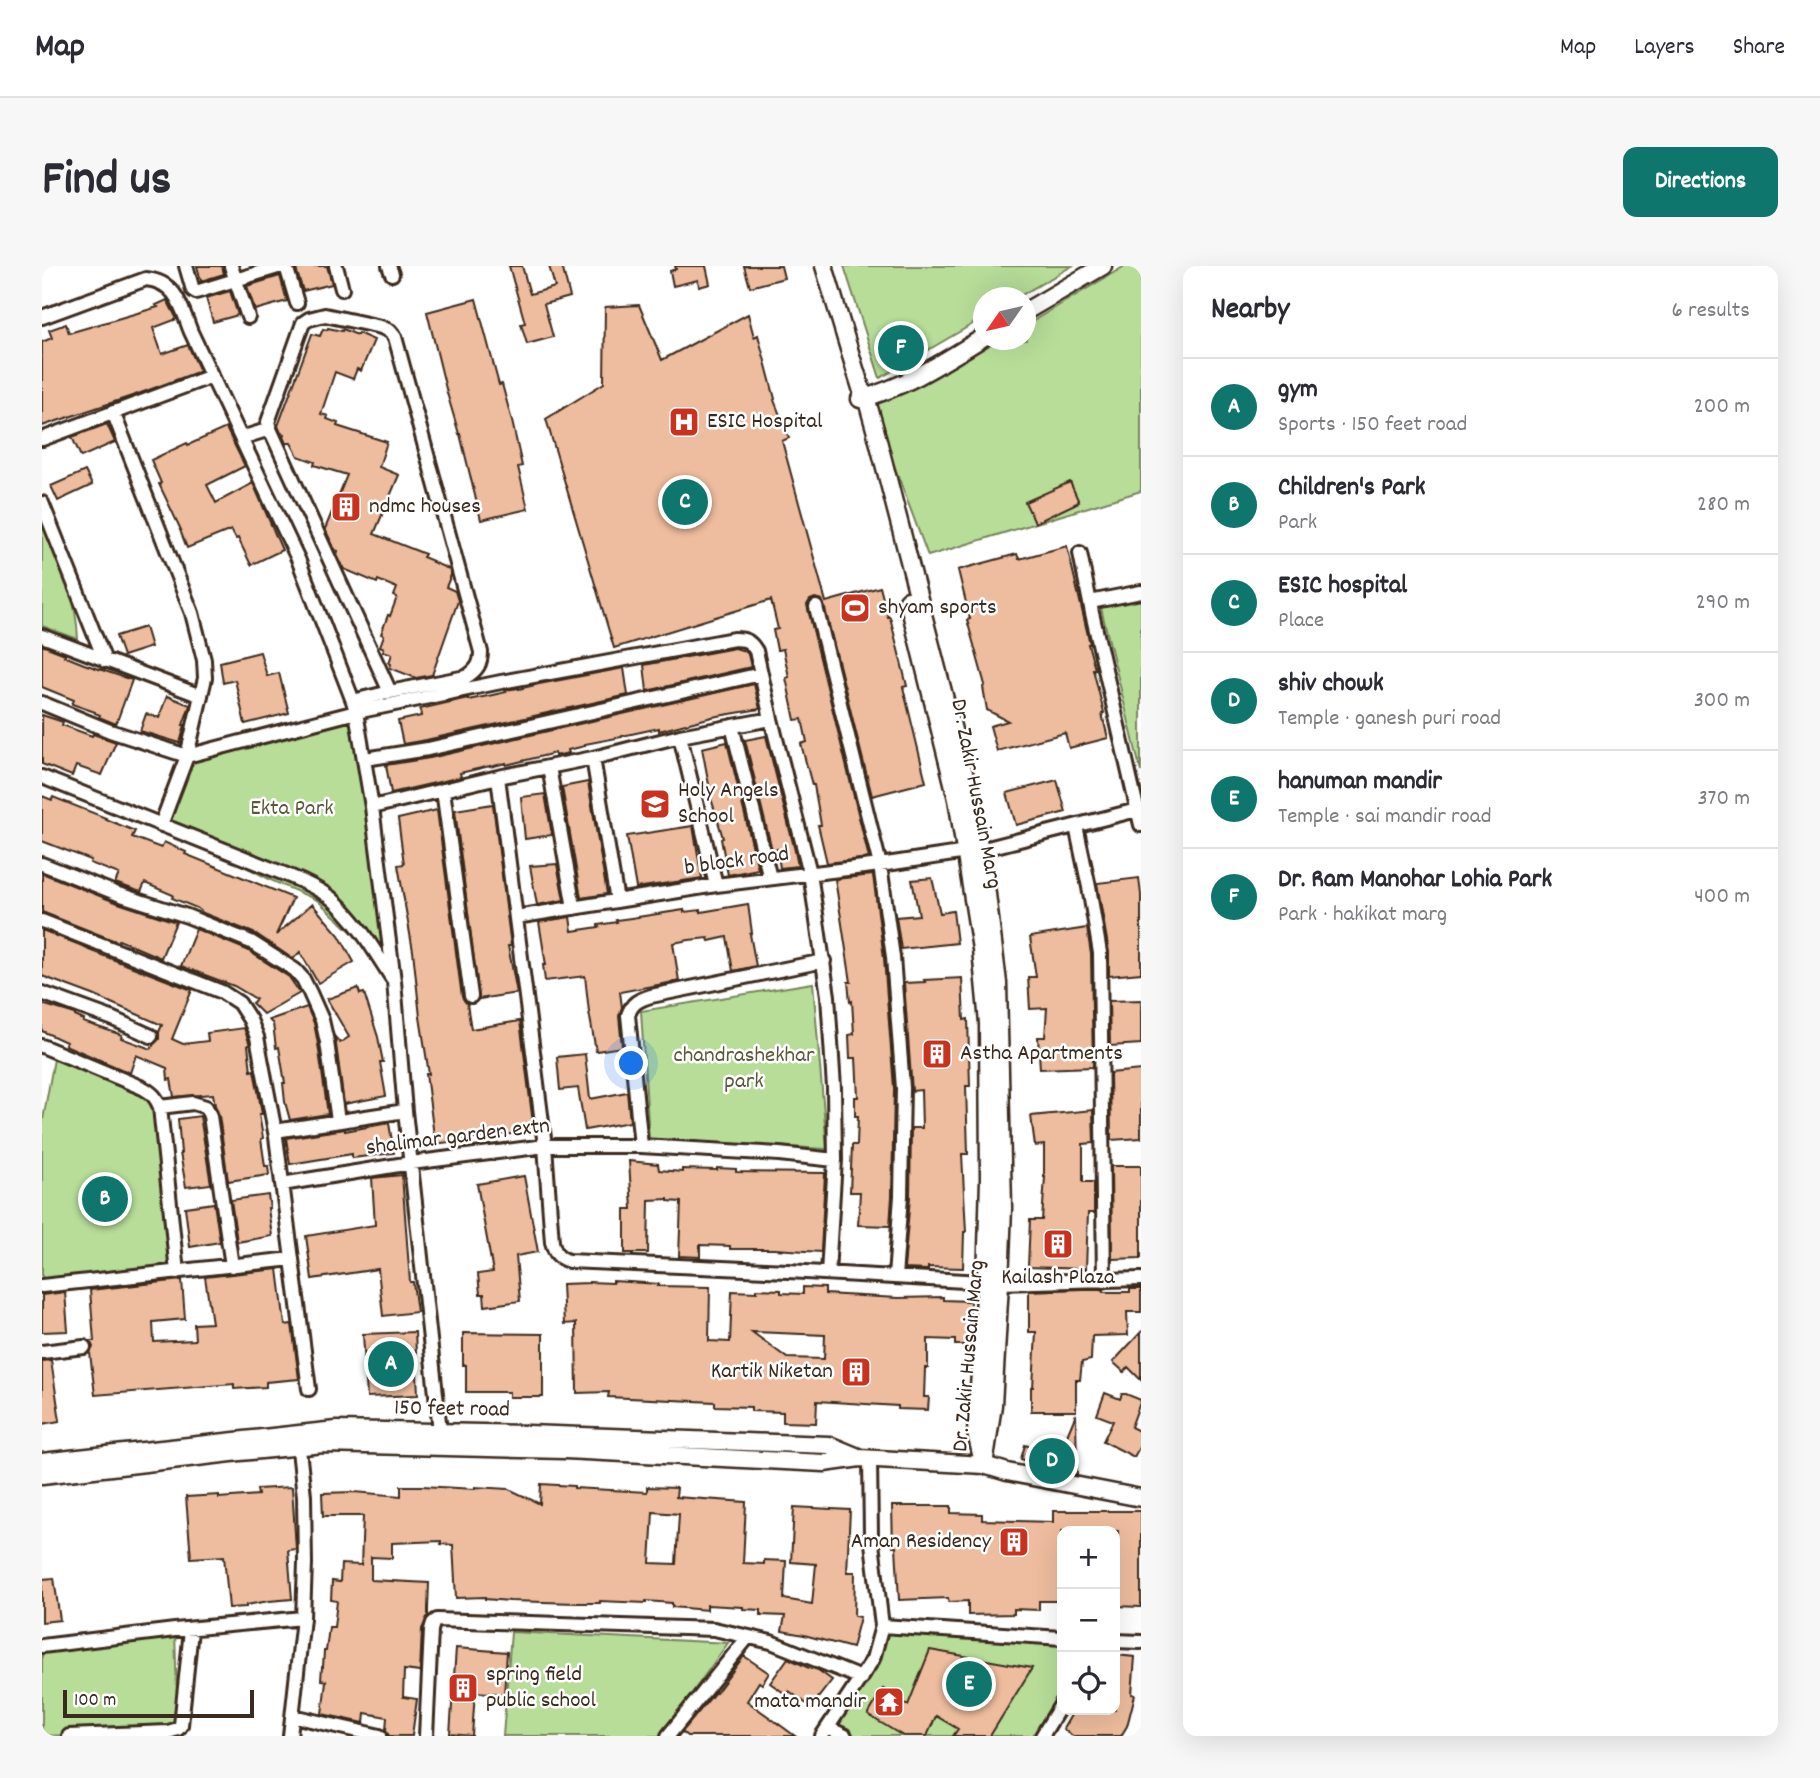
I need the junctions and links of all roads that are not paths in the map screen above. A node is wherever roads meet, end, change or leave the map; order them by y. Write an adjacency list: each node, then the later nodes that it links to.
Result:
1 (186, 266): 7 (street)
2 (231, 266): 7 (street)
3 (283, 266): 7 (street); 9 (street)
4 (336, 266): 8 (street)
5 (824, 266): 15 (street, Dr. Zakir Hussain Marg)
6 (1103, 266): 10 (street)
7 (236, 280): 12 (street)
8 (342, 289)
9 (297, 303)
10 (1036, 305)
11 (42, 317): 14 (street)
12 (248, 317)
13 (973, 343): 15 (street)
14 (212, 376): 16 (street); 18 (street)
15 (866, 395): 47 (street, Dr. Zakir Hussain Marg)
16 (113, 412): 19 (street); 29 (street)
17 (270, 429): 18 (street); 28 (street); 28 (street)
18 (241, 438): 31 (street)
19 (42, 439)
20 (42, 503): 26 (street)
21 (1080, 553): 23 (street)
22 (1141, 592): 23 (street)
23 (1090, 602): 43 (street)
24 (816, 607): 49 (street)
25 (42, 636): 26 (street)
26 (105, 661): 29 (street)
27 (761, 674): 31 (street); 32 (street); 37 (street)
28 (390, 692): 31 (street)
29 (201, 695): 35 (street)
30 (42, 703): 35 (street)
31 (355, 707): 35 (street); 37 (street)
32 (771, 719): 33 (street); 50 (street)
33 (732, 726): 34 (street); 51 (street)
34 (680, 736): 36 (street); 52 (street)
35 (187, 756): 44 (street)
36 (593, 758): 38 (street); 53 (street)
37 (365, 759): 42 (street)
38 (549, 767): 40 (street); 54 (street)
39 (42, 777): 44 (street)
40 (498, 777): 41 (street); 55 (street)
41 (443, 790): 42 (street); 60 (street)
42 (372, 807): 58 (street)
43 (1140, 810): 45 (street); 46 (street, b block road)
44 (161, 825): 58 (street)
45 (1141, 825)
46 (1076, 826): 47 (street, b block road); 78 (street)
47 (972, 851): 49 (street, b block road); 79 (street, Dr. Zakir Hussain Marg)
48 (42, 864): 65 (street)
49 (880, 865): 50 (street, b block road); 76 (street)
50 (810, 873): 51 (street, b block road); 57 (street)
51 (770, 878): 52 (street, b block road)
52 (716, 885): 53 (street, b block road)
53 (617, 901): 54 (street, b block road)
54 (574, 908): 55 (street, b block road)
55 (516, 917): 67 (street)
56 (42, 920): 66 (street)
57 (824, 961): 68 (street); 69 (street)
58 (394, 981): 64 (street)
59 (42, 993): 61 (street)
60 (471, 996)
61 (151, 1036)
62 (42, 1046): 63 (street)
63 (160, 1107): 73 (street); 74 (street)
64 (405, 1111): 65 (street); 70 (street)
65 (338, 1121): 66 (street)
66 (275, 1131): 71 (street)
67 (545, 1146): 68 (street, shalimar garden extn); 70 (street, shalimar garden extn); 75 (street)
68 (641, 1146): 69 (street, shalimar garden extn)
69 (835, 1160): 75 (street)
70 (411, 1163): 71 (street, shalimar garden extn); 85 (street)
71 (282, 1184): 72 (street)
72 (292, 1259): 73 (street); 83 (street)
73 (232, 1266): 74 (street)
74 (177, 1272): 80 (street)
75 (828, 1273): 76 (street)
76 (895, 1277): 79 (street)
77 (1141, 1279): 78 (street)
78 (1104, 1281): 79 (street)
79 (993, 1283): 88 (street, Dr. Zakir Hussain Marg)
80 (42, 1286)
81 (84, 1346): 82 (street)
82 (42, 1352)
83 (309, 1389)
84 (299, 1440): 85 (street, 150 feet road); 87 (street, 150 feet road); 89 (street, 150 feet road); 91 (street)
85 (441, 1440): 86 (street, 150 feet road)
86 (865, 1458): 88 (street, 150 feet road); 92 (street)
87 (42, 1462)
88 (984, 1465): 90 (street, 150 feet road)
89 (42, 1475)
90 (1141, 1498)
91 (303, 1618): 93 (street); 101 (street)
92 (882, 1626): 95 (street); 99 (street)
93 (191, 1630): 98 (street); 103 (street)
94 (748, 1637): 99 (street); 106 (street); 107 (street)
95 (1057, 1638)
96 (1120, 1641): 97 (street)
97 (1141, 1642)
98 (42, 1646)
99 (861, 1678): 102 (street)
100 (1057, 1711): 109 (street)
101 (293, 1716): 104 (street); 105 (street)
102 (825, 1732): 108 (street)
103 (69, 1736)
104 (290, 1736)
105 (380, 1736)
106 (426, 1736)
107 (668, 1736)
108 (845, 1736)
109 (1042, 1736)

